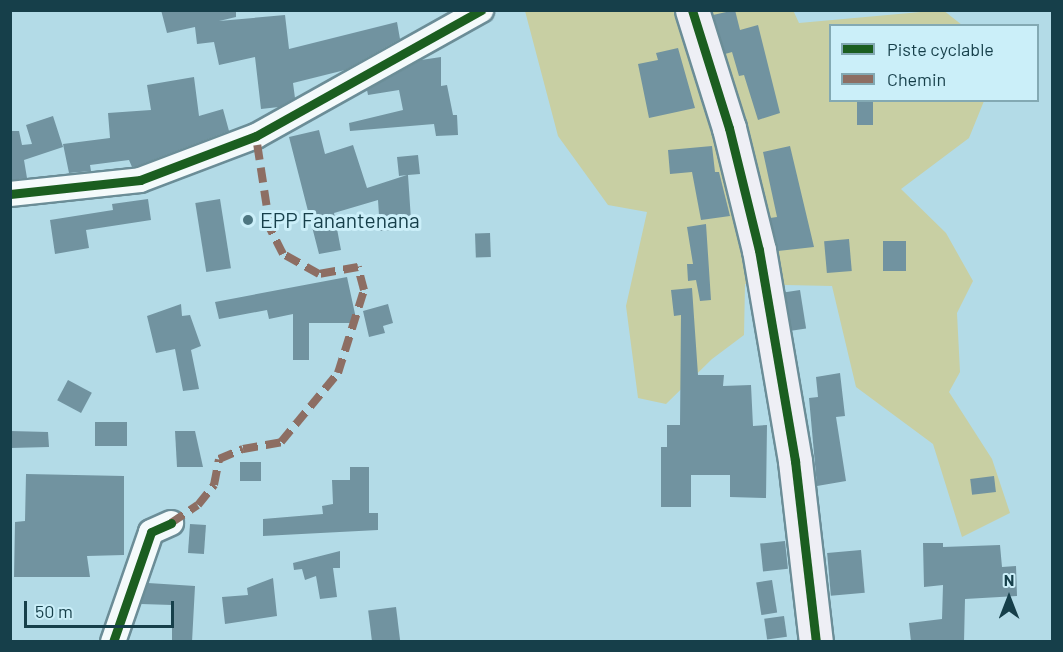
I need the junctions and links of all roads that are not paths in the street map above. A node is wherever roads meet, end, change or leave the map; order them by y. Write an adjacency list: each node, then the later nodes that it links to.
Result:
1 (481, 10): 3 (street)
2 (692, 10): 6 (street)
3 (10, 194)
4 (171, 523): 5 (street)
5 (113, 642)
6 (816, 642)

